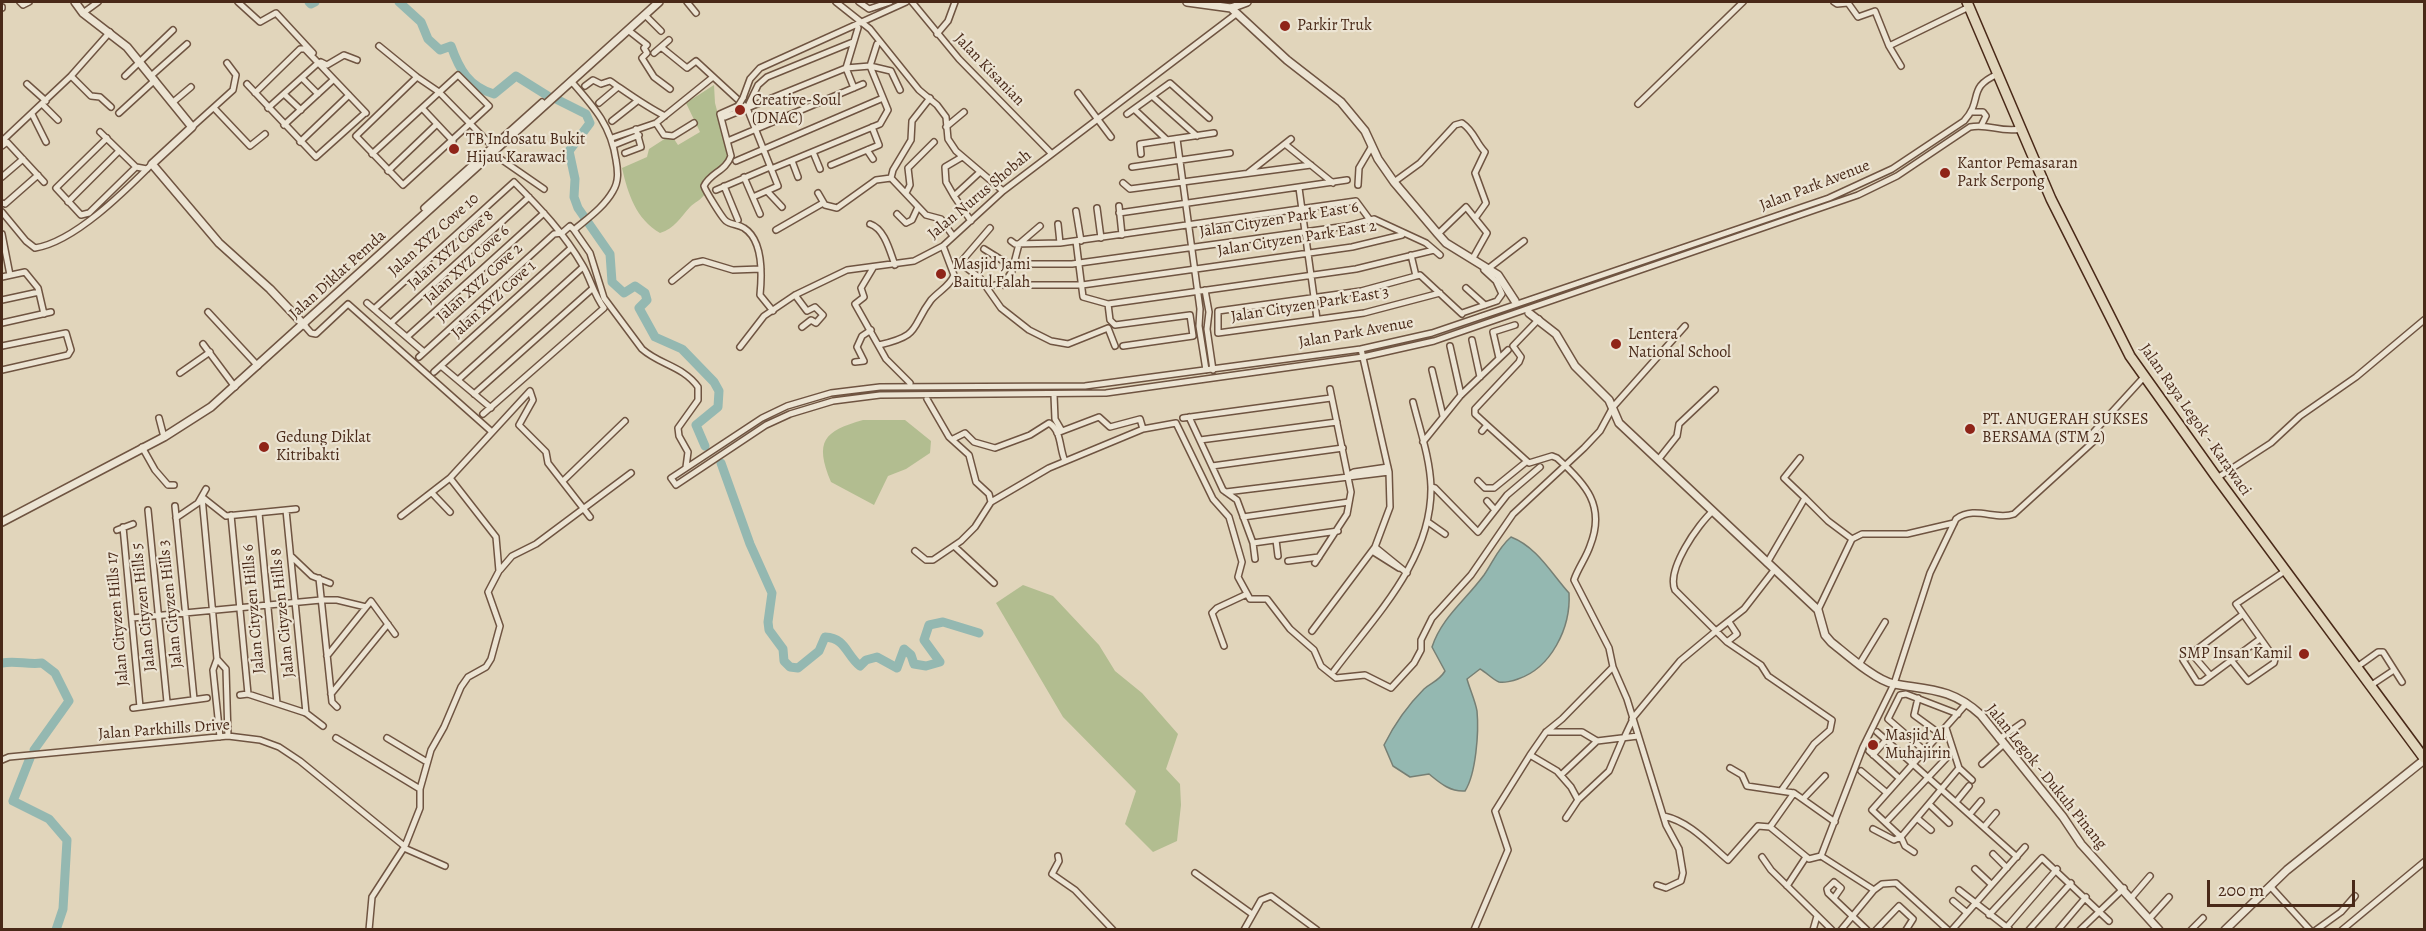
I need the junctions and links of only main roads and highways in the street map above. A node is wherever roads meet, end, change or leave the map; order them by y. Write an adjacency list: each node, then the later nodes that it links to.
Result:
1 (1968, 4): 2 (main road, Jalan Raya Legok - Karawaci)
2 (2424, 759)

